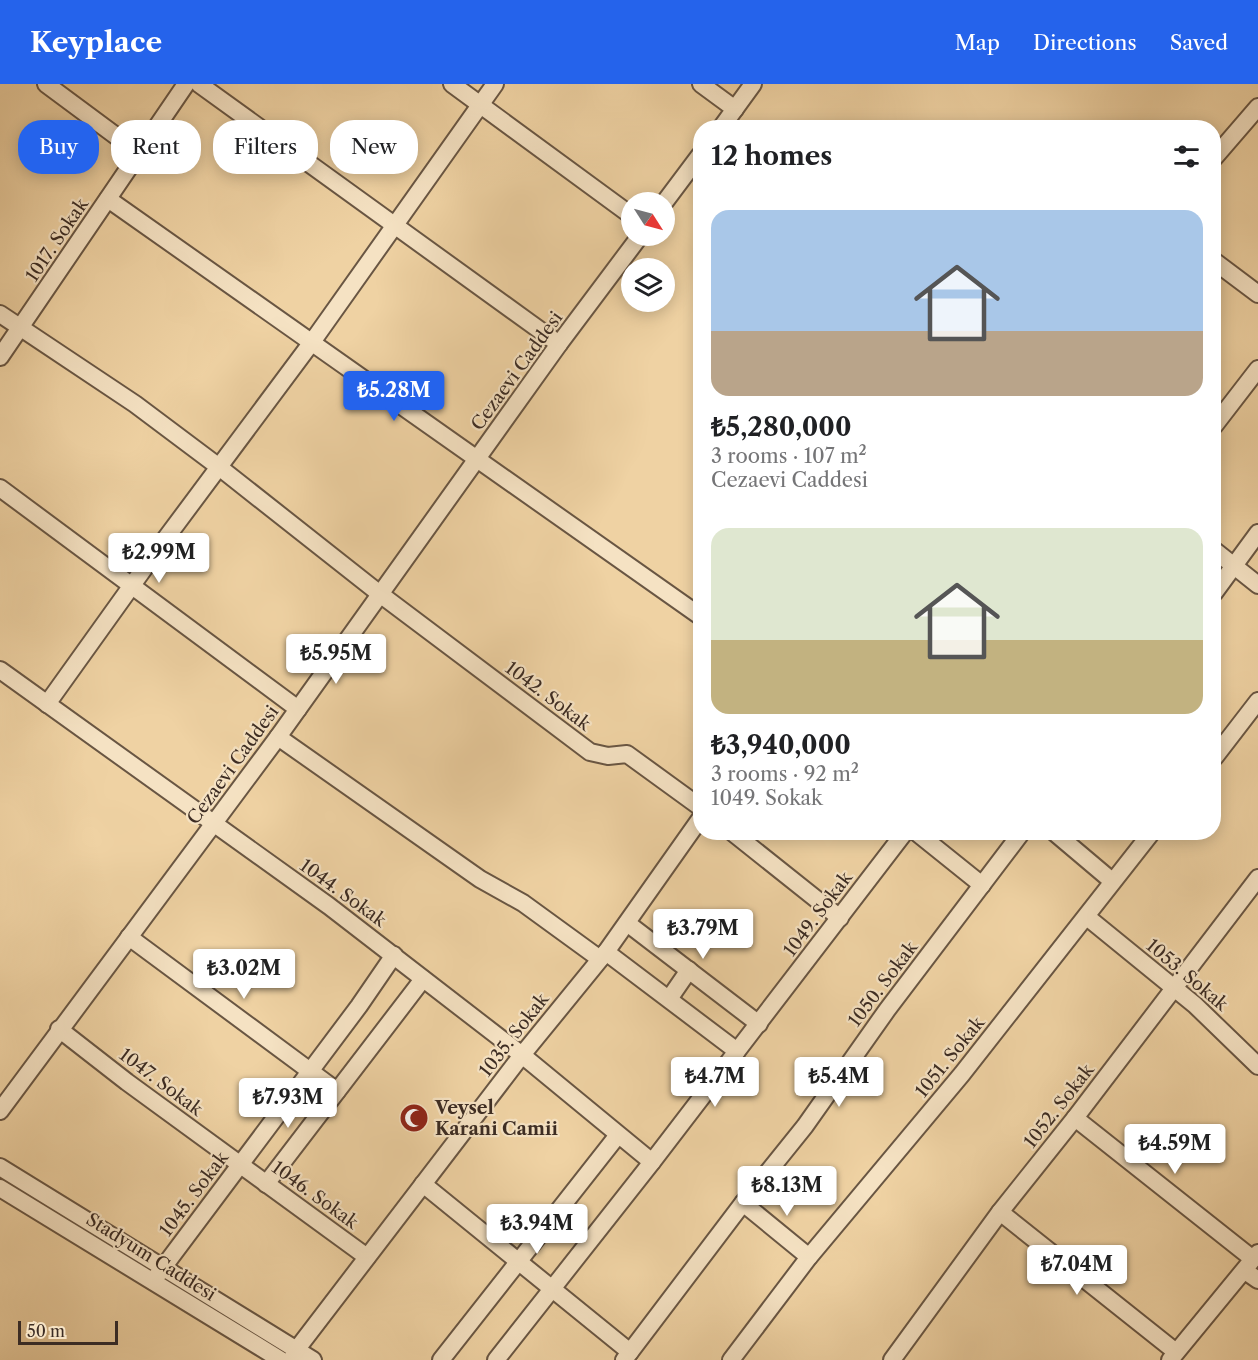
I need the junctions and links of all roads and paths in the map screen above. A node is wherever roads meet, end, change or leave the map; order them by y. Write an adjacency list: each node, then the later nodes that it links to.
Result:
1 (46, 84): 13 (street)
2 (186, 84): 11 (street, 1017. Sokak)
3 (199, 84): 20 (street)
4 (452, 84): 8 (street)
5 (495, 84): 8 (street)
6 (701, 84): 10 (street)
7 (753, 84): 10 (street)
8 (480, 105): 19 (street); 20 (street)
9 (1258, 107): 14 (street)
10 (735, 109): 12 (street)
11 (161, 120)
12 (727, 120)
13 (111, 132)
14 (1221, 150)
15 (693, 164): 17 (street)
16 (125, 174): 18 (street, 1017. Sokak)
17 (672, 192)
18 (108, 199): 25 (street, 1017. Sokak); 26 (street)
19 (621, 208)
20 (395, 224): 26 (street); 27 (street)
21 (633, 246): 27 (street, Cezaevi Caddesi)
22 (1221, 266): 23 (street)
23 (1258, 294)
24 (0, 314): 25 (street, 1042. Sokak)
25 (20, 328): 28 (street, 1017. Sokak); 32 (street, 1042. Sokak)
26 (312, 342): 31 (street); 32 (street)
27 (560, 344): 31 (street, Cezaevi Caddesi)
28 (0, 357)
29 (1258, 369): 30 (street)
30 (1221, 410)
31 (477, 460): 40 (street, Cezaevi Caddesi); 41 (street)
32 (219, 467): 38 (street); 40 (street, 1042. Sokak)
33 (0, 488): 38 (street)
34 (1258, 533): 36 (street)
35 (1221, 556): 36 (street)
36 (1234, 566): 37 (street); 39 (street)
37 (1221, 583)
38 (132, 585): 44 (street); 45 (street)
39 (1258, 585)
40 (380, 594): 45 (street, Cezaevi Caddesi); 48 (street, 1042. Sokak)
41 (693, 611)
42 (0, 669): 44 (street, 1044. Sokak)
43 (1258, 701): 47 (street)
44 (47, 704): 49 (street, 1044. Sokak)
45 (298, 709): 46 (street, Cezaevi Caddesi)
46 (278, 737): 49 (street, Cezaevi Caddesi); 65 (street)
47 (1221, 749)
48 (693, 802)
49 (213, 824): 63 (street, Cezaevi Caddesi); 64 (street, 1044. Sokak)
50 (693, 829): 62 (street, 1035. Sokak)
51 (742, 840): 61 (street)
52 (899, 840): 61 (street, 1049. Sokak)
53 (926, 840): 59 (street)
54 (1016, 840): 59 (street, 1050. Sokak)
55 (1063, 840): 58 (street)
56 (1145, 840): 58 (street, 1051. Sokak)
57 (1258, 878): 68 (street, 1052. Sokak)
58 (1112, 881): 60 (street, 1051. Sokak)
59 (982, 885): 86 (street, 1050. Sokak)
60 (1087, 917): 68 (street, 1053. Sokak); 89 (street, 1051. Sokak)
61 (840, 918): 70 (street, 1049. Sokak)
62 (627, 923): 65 (street, 1035. Sokak); 66 (street)
63 (129, 938): 71 (street, Cezaevi Caddesi); 75 (street)
64 (394, 955): 67 (street, 1044. Sokak); 75 (street, 1045. Sokak)
65 (603, 956): 69 (street); 73 (street, 1035. Sokak)
66 (689, 970): 69 (street); 70 (street)
67 (423, 979): 73 (street, 1044. Sokak); 76 (street)
68 (1174, 988): 74 (street, 1053. Sokak); 78 (street, 1052. Sokak)
69 (669, 999): 72 (street)
70 (759, 1024): 72 (street, 1049. Sokak)
71 (59, 1029): 77 (street, Cezaevi Caddesi); 81 (street, 1047. Sokak)
72 (737, 1051): 80 (street, 1049. Sokak)
73 (522, 1055): 79 (street, 1044. Sokak); 84 (street, 1035. Sokak)
74 (1258, 1066)
75 (311, 1070): 76 (street); 81 (street, 1045. Sokak)
76 (337, 1091): 83 (street)
77 (0, 1111)
78 (1075, 1118): 87 (street, 1052. Sokak); 91 (street)
79 (618, 1135): 80 (street, 1044. Sokak); 90 (street)
80 (652, 1162): 94 (street, 1049. Sokak)
81 (240, 1165): 83 (street, 1046. Sokak); 92 (street, 1045. Sokak)
82 (0, 1167): 92 (street)
83 (266, 1184): 88 (street, 1046. Sokak)
84 (423, 1184): 88 (street, 1035. Sokak); 90 (street)
85 (0, 1188): 93 (street, Stadyum Caddesi)
86 (743, 1203): 89 (street); 96 (street, 1050. Sokak)
87 (1000, 1212): 97 (street); 98 (street, 1052. Sokak)
88 (367, 1257): 95 (street, 1035. Sokak)
89 (809, 1257): 103 (street, 1051. Sokak)
90 (519, 1262): 94 (street); 101 (street)
91 (1254, 1266): 97 (street)
92 (164, 1267): 93 (street, 1045. Sokak); 95 (street)
93 (153, 1281): 99 (street, Stadyum Caddesi)
94 (551, 1290): 96 (street); 102 (street, 1049. Sokak)
95 (294, 1355): 100 (street)
96 (627, 1356)
97 (1173, 1356)
98 (898, 1358)
99 (281, 1360)
100 (313, 1360)
101 (441, 1360)
102 (496, 1360)
103 (731, 1360)

